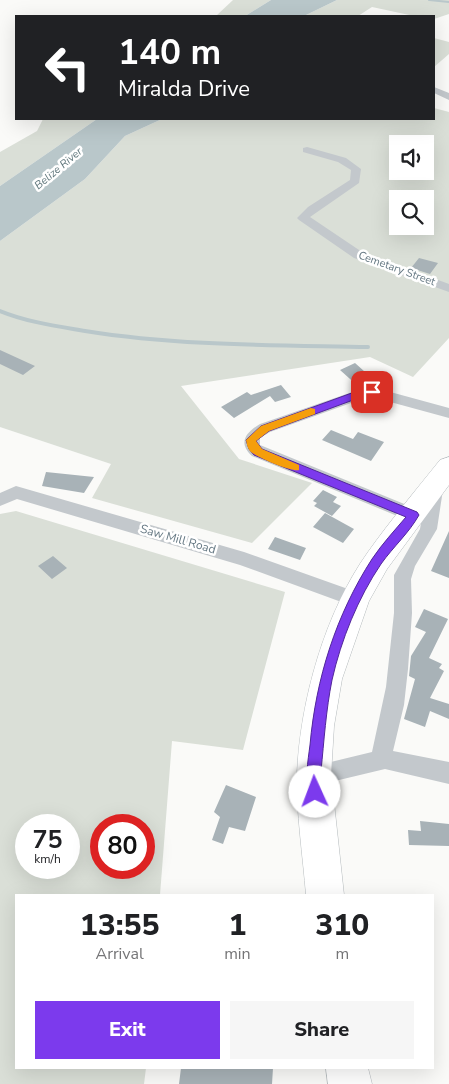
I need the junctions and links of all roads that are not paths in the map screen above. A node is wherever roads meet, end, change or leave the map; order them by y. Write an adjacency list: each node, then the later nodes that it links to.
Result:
1 (435, 90): 2 (street)
2 (449, 97)
3 (307, 150): 4 (street, Cemetary Street)
4 (449, 288)
5 (449, 413): 8 (street)
6 (444, 474): 8 (highway); 10 (street)
7 (5, 493): 9 (street, Saw Mill Road)
8 (413, 515): 9 (highway)
9 (355, 599): 12 (highway)
10 (380, 759): 11 (street); 12 (street)
11 (449, 773)
12 (314, 775): 13 (highway)
13 (325, 894)
14 (348, 1069): 15 (highway)
15 (350, 1084)

